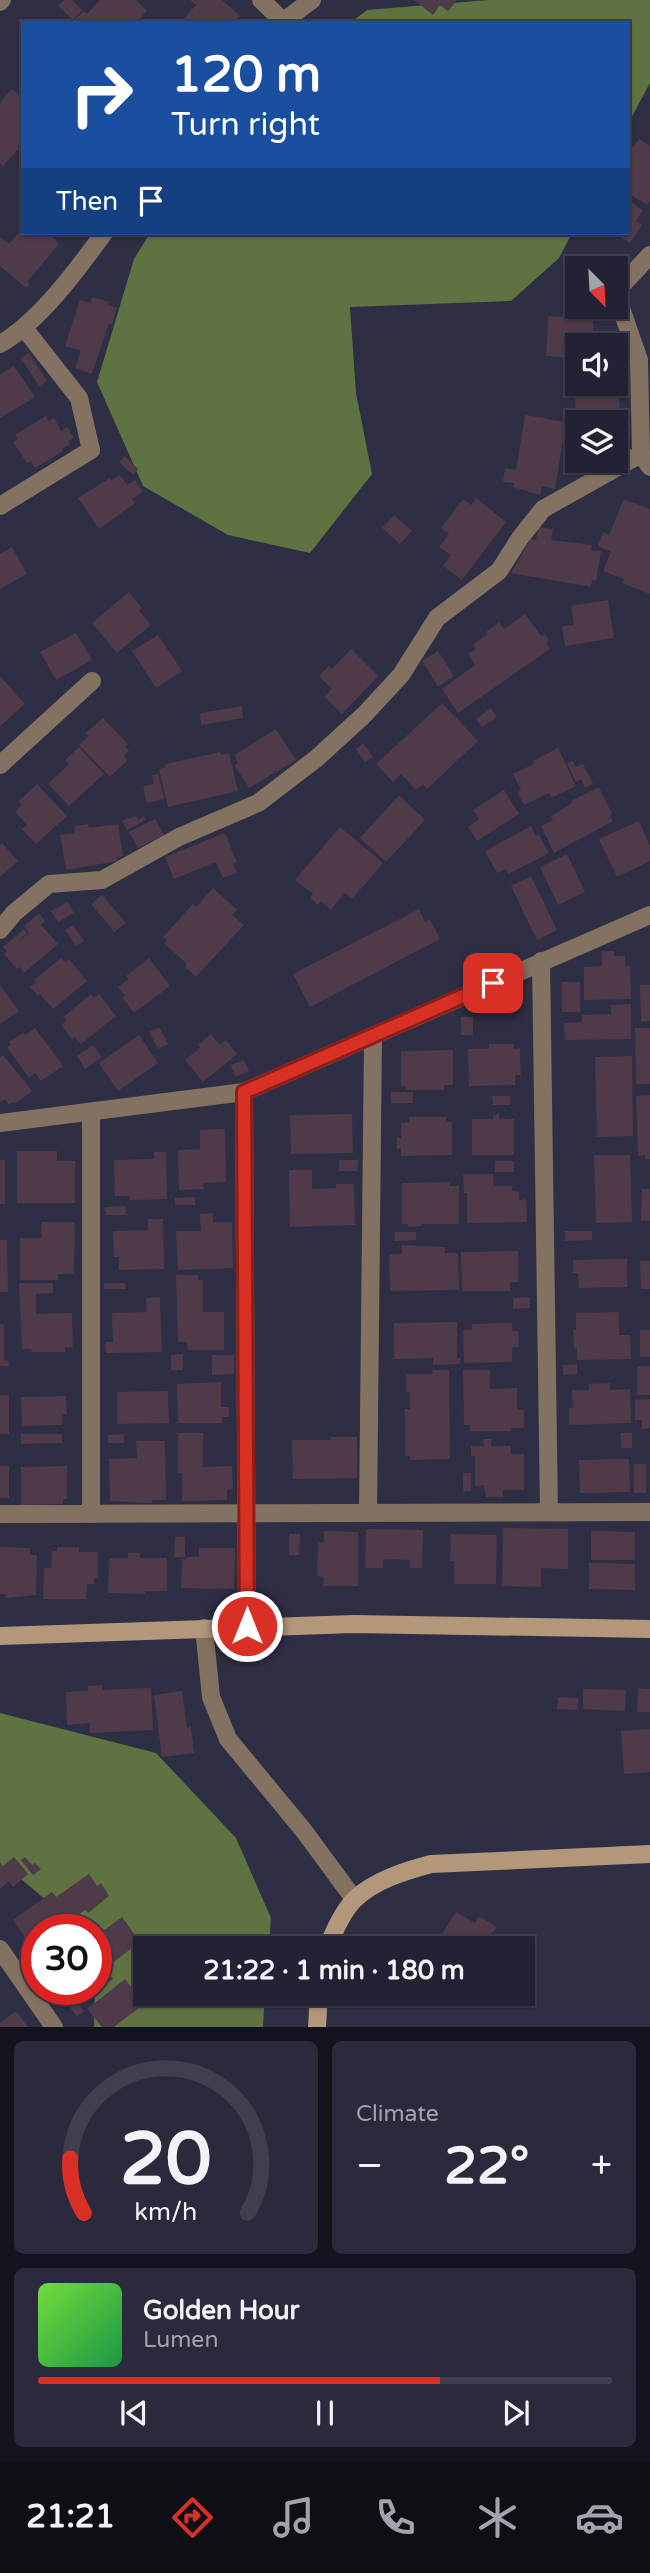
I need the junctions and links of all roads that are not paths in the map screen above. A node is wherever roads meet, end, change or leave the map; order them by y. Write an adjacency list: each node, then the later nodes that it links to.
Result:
1 (261, 0): 3 (street)
2 (312, 0): 4 (street)
3 (281, 21)
4 (283, 21)
5 (103, 235): 7 (street)
6 (650, 255): 9 (street)
7 (24, 328): 8 (street); 10 (street)
8 (0, 345)
9 (645, 460): 14 (street)
10 (0, 506)
11 (92, 681): 12 (street)
12 (0, 765)
13 (650, 915): 15 (street)
14 (0, 930)
15 (541, 961): 16 (street); 20 (street)
16 (373, 1038): 17 (street); 23 (street)
17 (244, 1092): 18 (street); 22 (street)
18 (91, 1113): 19 (street); 25 (street)
19 (0, 1123)
20 (549, 1512): 21 (street); 23 (street)
21 (650, 1512)
22 (247, 1513): 23 (street); 25 (street); 26 (street)
23 (368, 1513)
24 (0, 1514): 25 (street)
25 (91, 1514)
26 (247, 1626): 27 (street); 28 (street)
27 (204, 1628): 29 (street); 31 (street)
28 (650, 1629)
29 (0, 1636)
30 (650, 1854): 31 (street)
31 (354, 1899): 32 (street)
32 (333, 1936)
33 (0, 1950): 35 (street)
34 (318, 2006): 36 (street)
35 (54, 2027)
36 (317, 2027)

